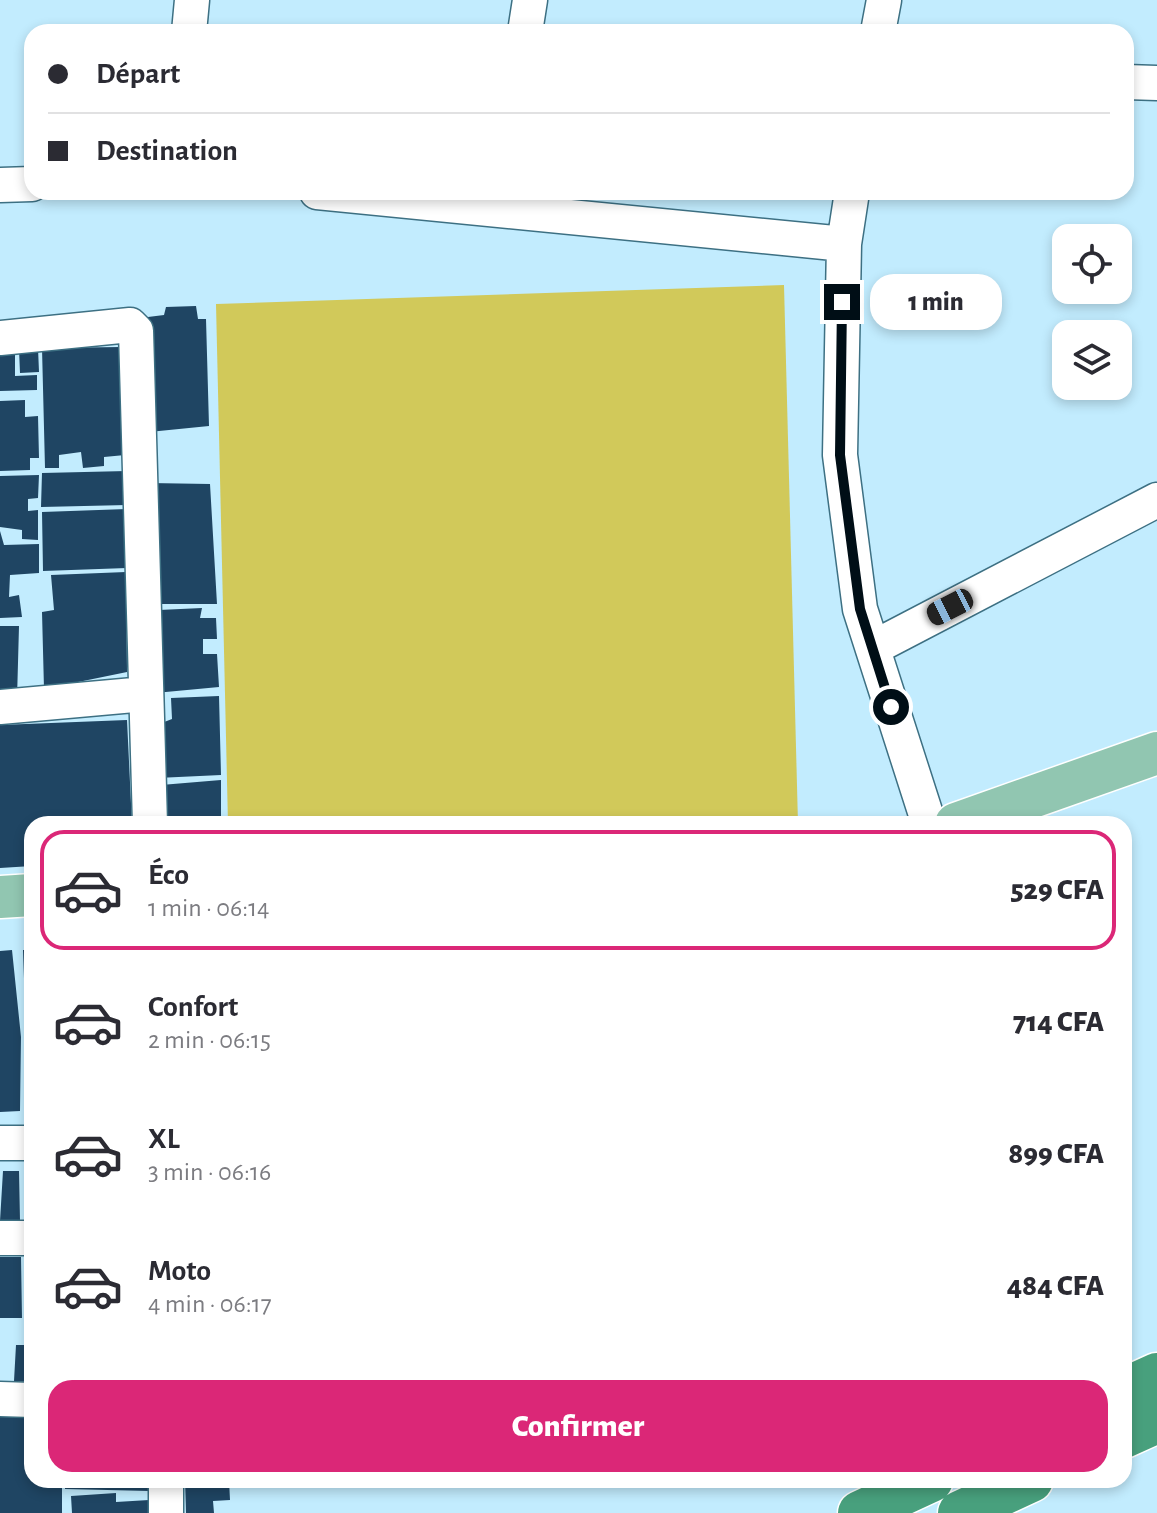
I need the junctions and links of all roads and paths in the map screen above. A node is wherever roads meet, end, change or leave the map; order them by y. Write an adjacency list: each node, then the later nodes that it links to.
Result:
1 (192, 0): 4 (street)
2 (530, 0): 5 (street)
3 (884, 0): 6 (street)
4 (190, 24)
5 (526, 24)
6 (880, 24)
7 (1134, 82): 8 (street)
8 (1157, 83)
9 (24, 184): 10 (street)
10 (0, 185)
11 (460, 200): 13 (street)
12 (851, 200): 14 (street)
13 (496, 202): 14 (street)
14 (844, 244): 17 (street)
15 (0, 338): 18 (street)
16 (1157, 500): 17 (street)
17 (873, 648): 22 (street)
18 (145, 694): 19 (street); 21 (street)
19 (0, 707)
20 (1157, 753): 23 (main road)
21 (150, 816)
22 (926, 816)
23 (979, 816)
24 (24, 896): 25 (main road)
25 (0, 897)
26 (0, 1143): 27 (street)
27 (24, 1143)
28 (0, 1238): 29 (street)
29 (24, 1238)
30 (1157, 1375): 31 (highway)
31 (1132, 1386)
32 (0, 1399): 33 (street)
33 (24, 1400)
34 (1157, 1421): 35 (highway)
35 (1132, 1432)
36 (166, 1488): 39 (street)
37 (914, 1488): 40 (highway)
38 (1014, 1488): 41 (highway)
39 (166, 1513)
40 (860, 1513)
41 (960, 1513)

